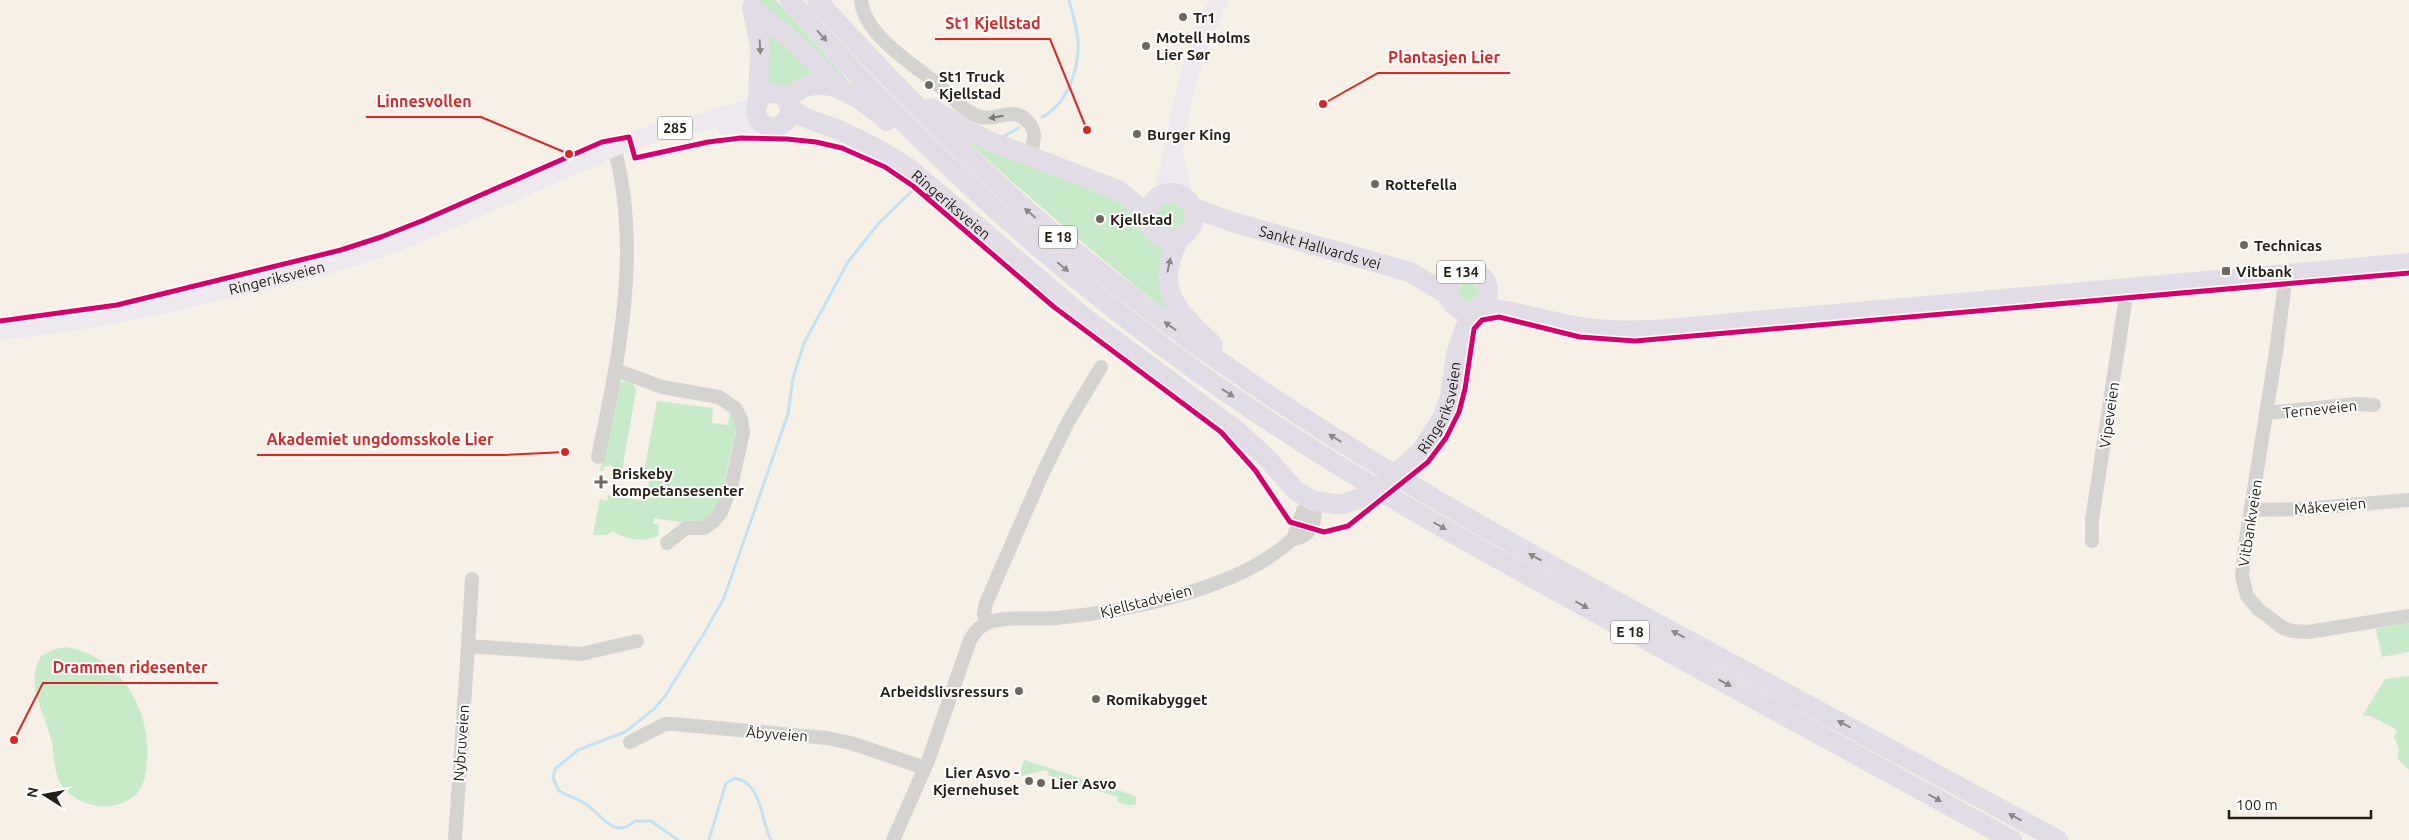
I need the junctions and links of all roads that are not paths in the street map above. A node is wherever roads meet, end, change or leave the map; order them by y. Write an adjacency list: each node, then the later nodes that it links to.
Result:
1 (790, 0): 13 (highway, E 18, one-way to 13)
2 (817, 0): 6 (highway, E 18)
3 (861, 0): 12 (street, one-way to 3)
4 (1219, 0): 11 (main road)
5 (751, 4): 7 (highway, E 18); 8 (highway, E 18, one-way to 8)
6 (868, 57): 12 (highway, E 18); 29 (highway, E 18, one-way to 6)
7 (843, 91): 9 (highway, E 18); 13 (highway, E 18)
8 (758, 109): 9 (highway, E 134); 9 (highway, E 134); 10 (main road, Ringeriksveien / 285)
9 (786, 110): 34 (highway, Ringeriksveien / E 134)
10 (615, 150): 26 (main road, Ringeriksveien / 285); 28 (street)
11 (1174, 152): 15 (main road); 16 (main road)
12 (1030, 157): 14 (highway, E 18)
13 (961, 178): 47 (highway, E 18, one-way to 47)
14 (1118, 190): 15 (highway, E 18); 17 (highway, E 18)
15 (1160, 195): 16 (highway, E 18); 17 (highway)
16 (1188, 202): 18 (highway, Sankt Hallvards vei / E 18); 19 (highway, E 18)
17 (1148, 214): 19 (highway, E 18)
18 (1232, 222): 19 (highway, Sankt Hallvards vei / E 18); 21 (highway, Sankt Hallvards vei / E 18)
19 (1186, 233): 29 (highway, E 18, one-way to 19)
20 (2409, 263): 22 (highway, E 134)
21 (1410, 272): 23 (highway, Sankt Hallvards vei / E 18); 25 (highway, Sankt Hallvards vei / E 18)
22 (2286, 274): 24 (highway, E 134); 31 (street, Vitbankveien)
23 (1456, 275): 25 (highway, E 134); 25 (highway, E 134)
24 (2124, 288): 25 (highway, E 134); 36 (street, Vipeveien)
25 (1468, 301): 34 (highway, Ringeriksveien / E 134)
26 (0, 331)
27 (1101, 367): 40 (street)
28 (616, 370): 32 (street); 37 (street)
29 (1267, 395): 48 (highway, E 18, one-way to 29)
30 (2374, 405): 31 (street, Terneveien)
31 (2266, 413): 35 (street, Vitbankveien)
32 (598, 457)
33 (2409, 500): 35 (street, Måkeveien)
34 (1311, 509): 40 (street, Kjellstadveien)
35 (2251, 510): 39 (street, Vitbankveien)
36 (2092, 541)
37 (667, 542)
38 (472, 578): 42 (street, Nybruveien)
39 (2409, 616)
40 (986, 623): 44 (street)
41 (637, 641): 42 (street)
42 (468, 646): 45 (street, Nybruveien)
43 (630, 742): 44 (street, Åbyveien)
44 (925, 768): 46 (street)
45 (455, 840)
46 (893, 840)
47 (2012, 840)
48 (2058, 840)

